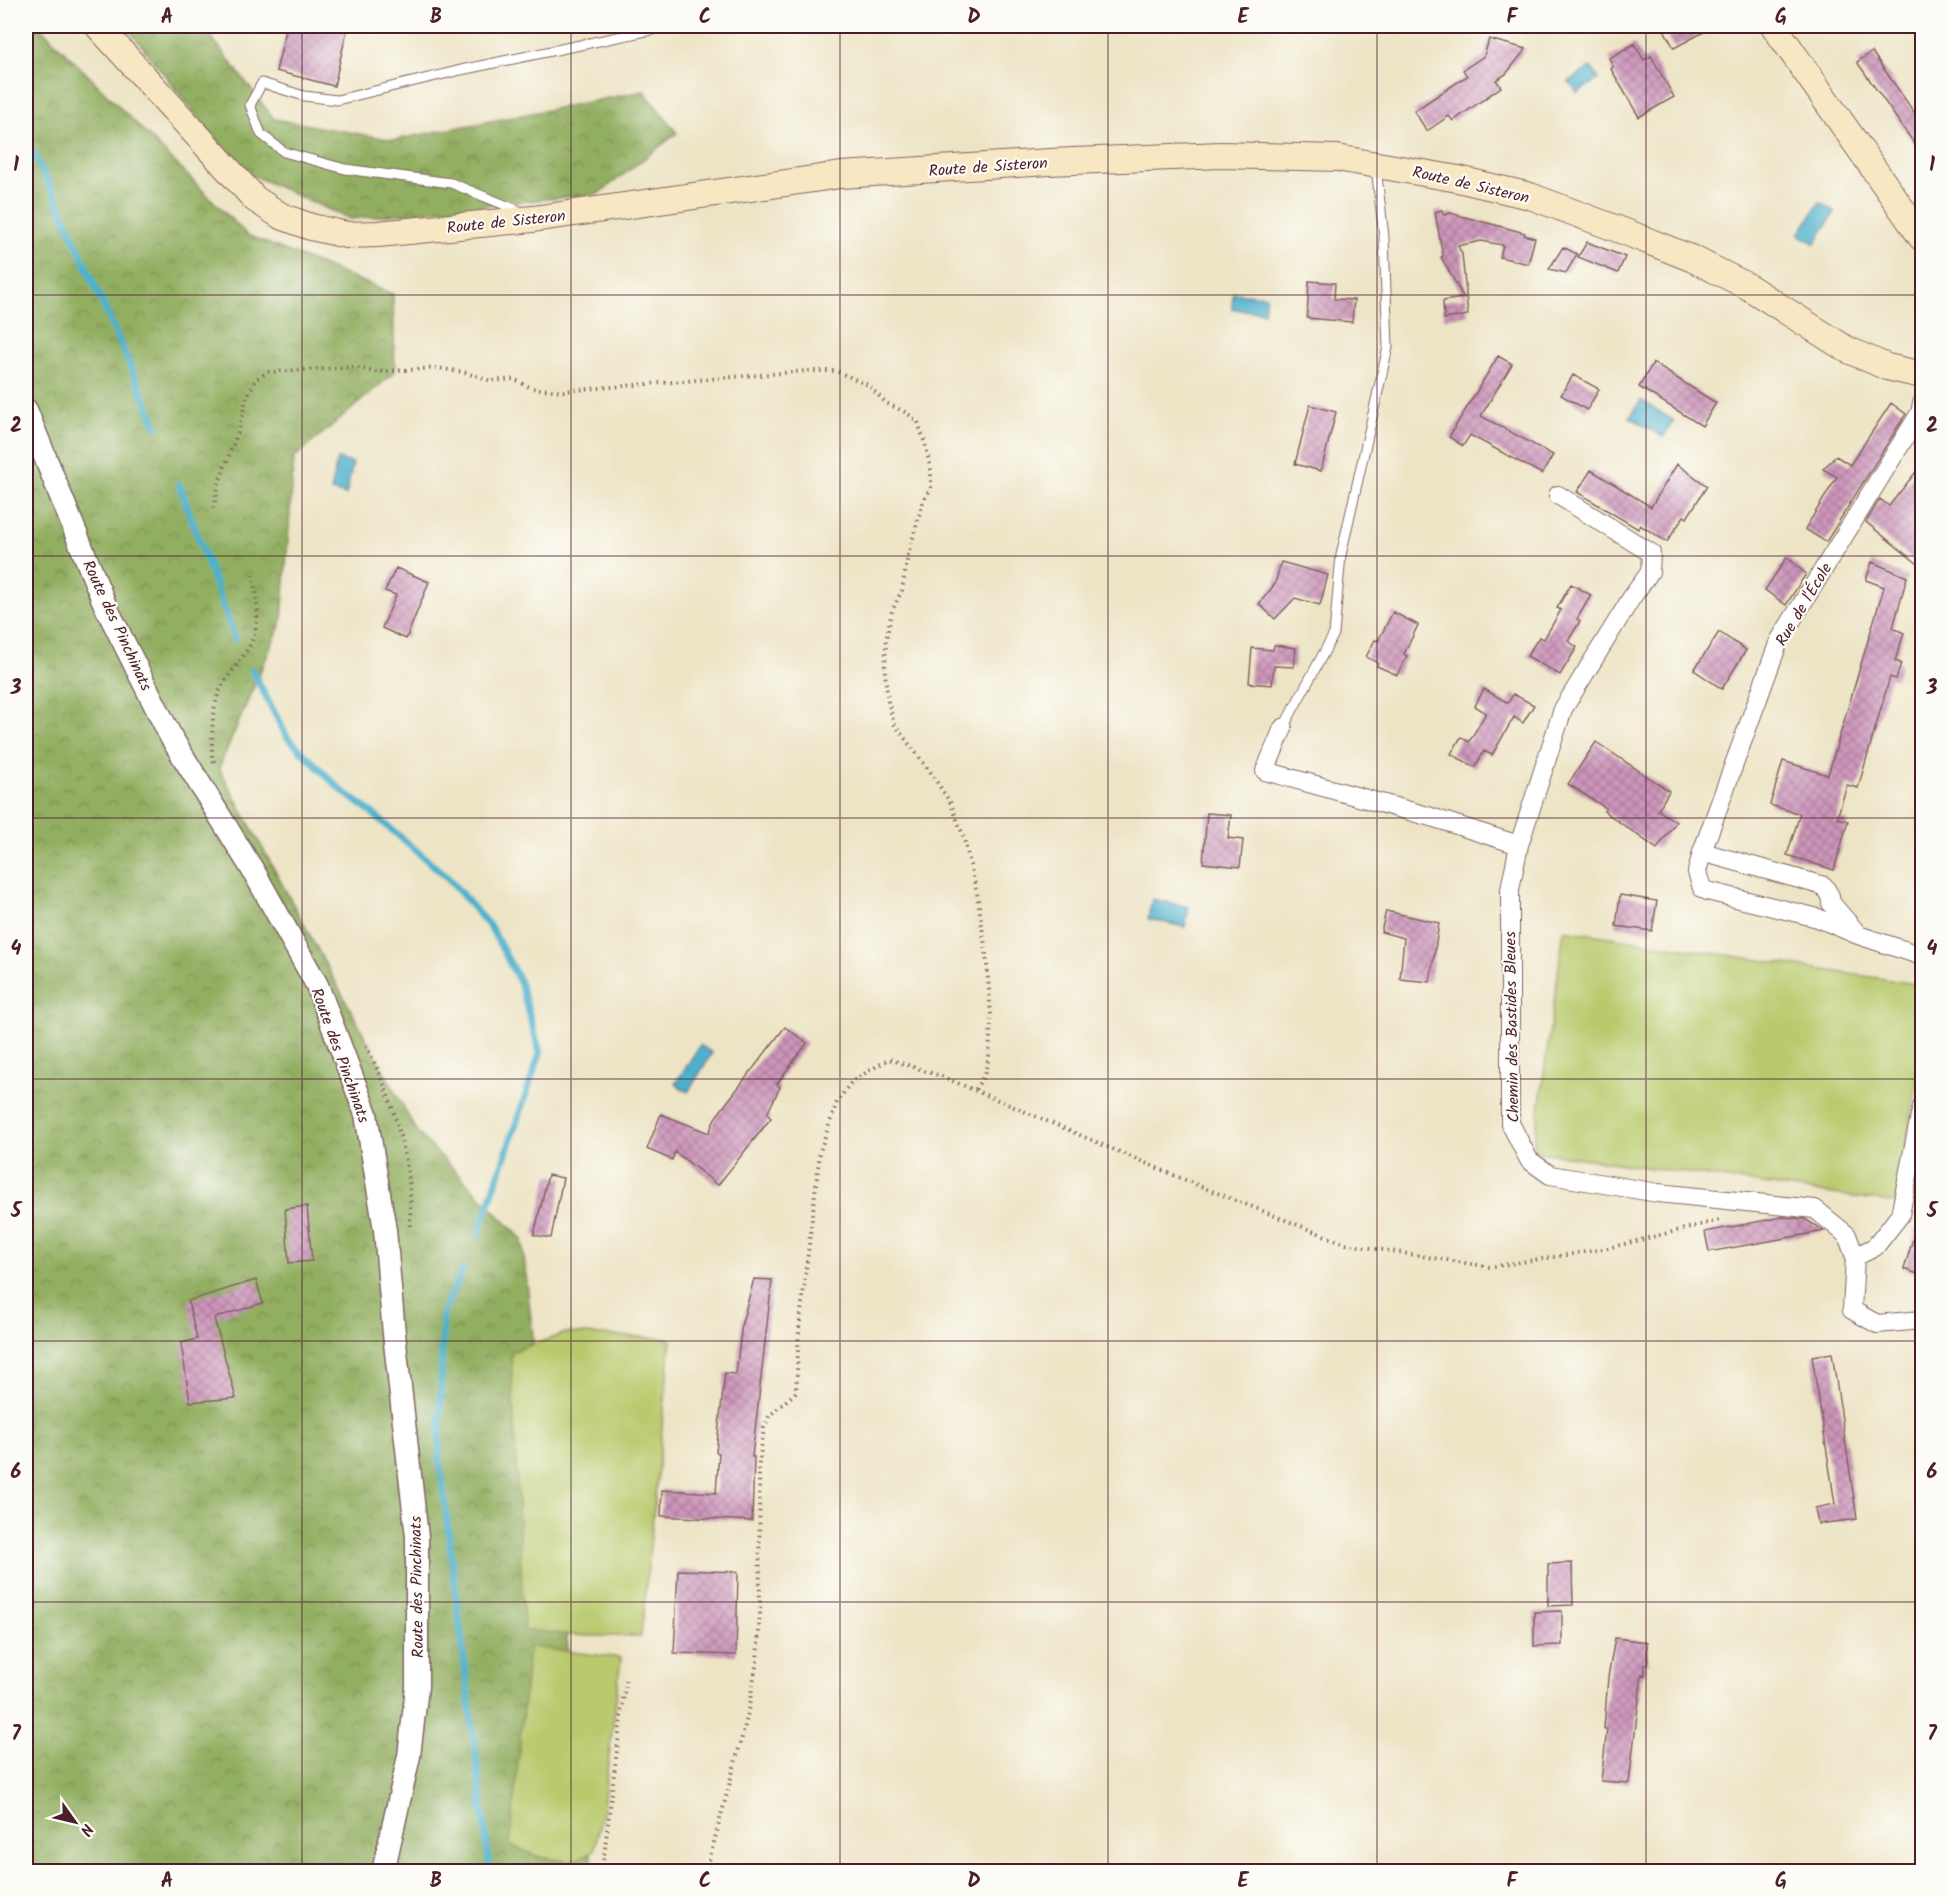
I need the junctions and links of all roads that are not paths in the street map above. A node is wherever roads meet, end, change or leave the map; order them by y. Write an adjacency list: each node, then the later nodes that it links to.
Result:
1 (98, 26): 5 (main road, Route de Sisteron)
2 (670, 26): 5 (lane)
3 (1774, 26): 6 (main road)
4 (1375, 164): 5 (main road, Route de Sisteron); 7 (main road, Route de Sisteron); 11 (lane)
5 (539, 218)
6 (1923, 238)
7 (1923, 375)
8 (1923, 403): 13 (street, Rue de l'École)
9 (26, 410): 19 (street, Route des Pinchinats)
10 (1558, 495): 12 (street, Chemin des Bastides Bleues)
11 (1283, 728): 12 (street)
12 (1519, 845): 17 (street, Chemin des Bastides Bleues)
13 (1702, 852): 14 (street); 14 (street, Rue de l'École)
14 (1858, 935): 15 (street)
15 (1923, 956)
16 (1923, 1106): 17 (street)
17 (1855, 1257): 18 (street)
18 (1923, 1320)
19 (383, 1872)

